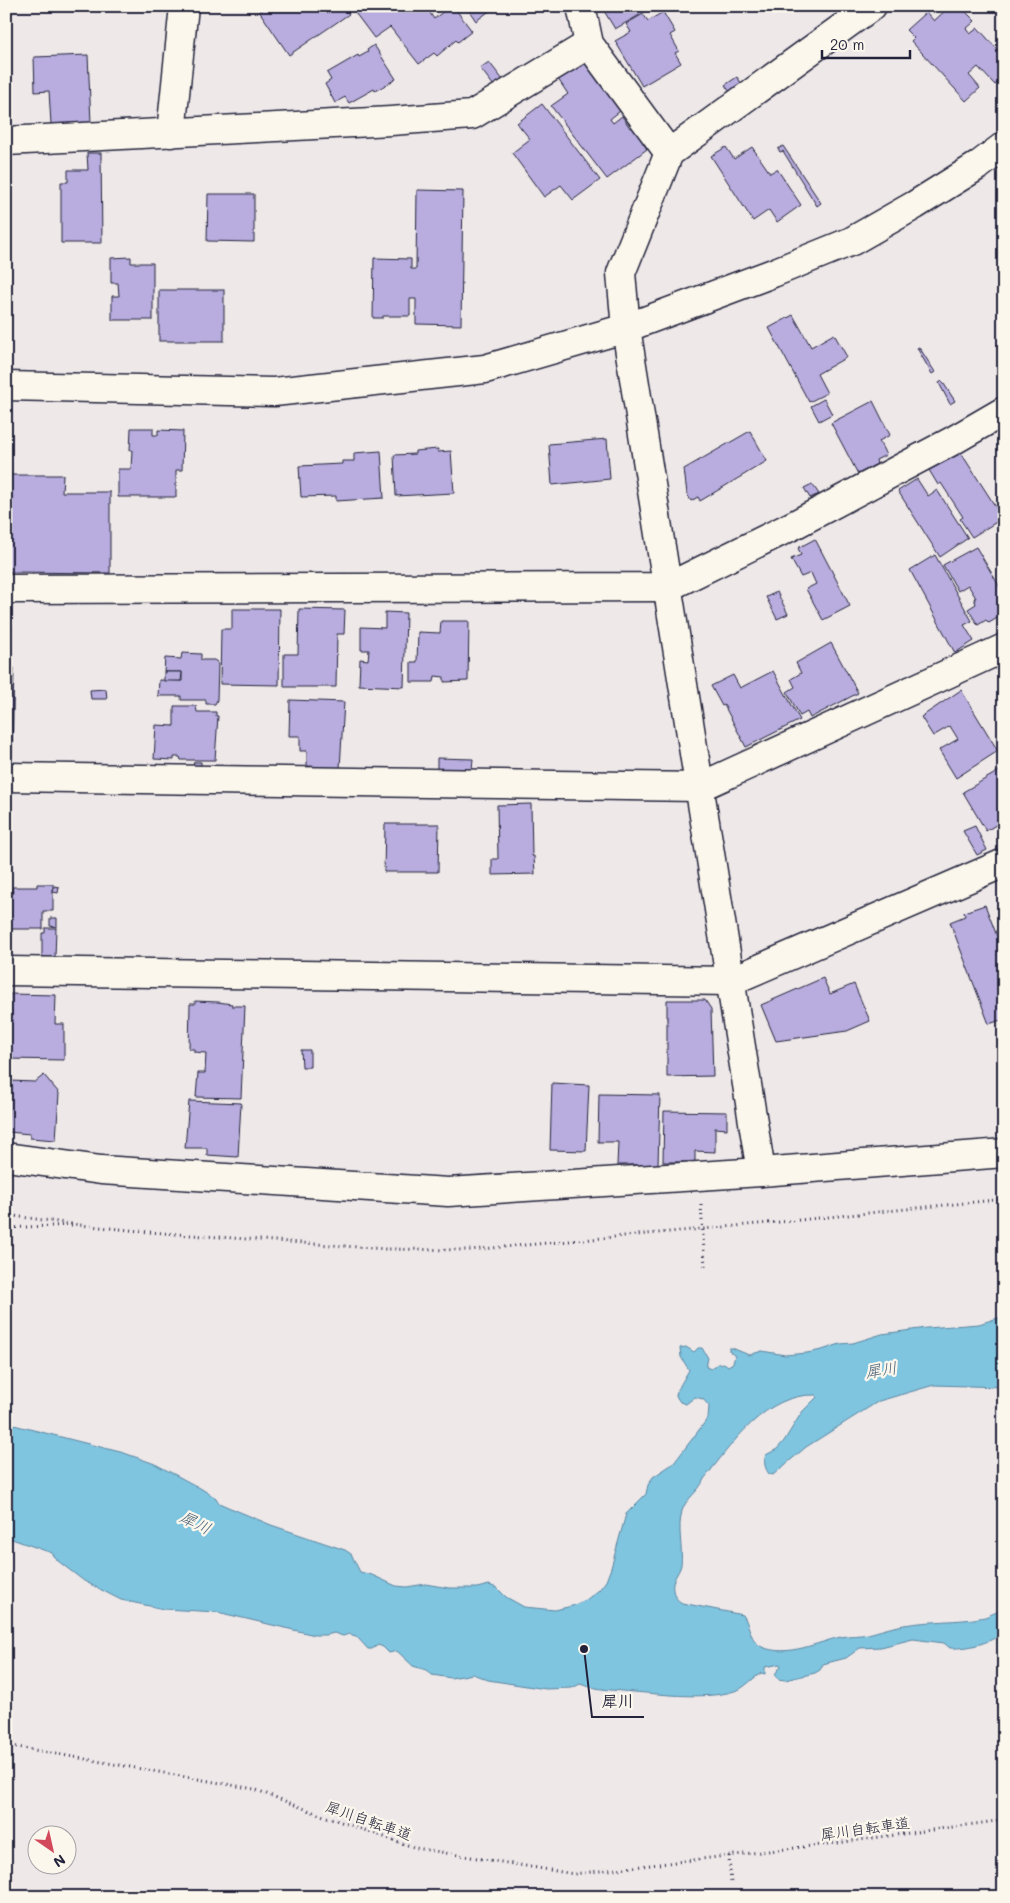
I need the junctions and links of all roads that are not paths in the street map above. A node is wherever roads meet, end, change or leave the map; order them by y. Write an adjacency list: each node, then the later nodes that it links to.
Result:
1 (184, 6): 5 (street)
2 (581, 6): 4 (street)
3 (872, 6): 8 (street)
4 (589, 44): 5 (street); 8 (street)
5 (172, 133): 6 (street)
6 (6, 141)
7 (1004, 146): 9 (street)
8 (669, 153): 9 (street)
9 (626, 328): 10 (street); 12 (street)
10 (6, 386)
11 (1004, 411): 12 (street)
12 (668, 587): 13 (street); 16 (street)
13 (6, 589)
14 (1004, 648): 16 (street)
15 (6, 777): 16 (street)
16 (700, 787): 19 (street)
17 (1004, 863): 19 (street)
18 (6, 971): 19 (street)
19 (731, 981): 22 (street)
20 (1004, 1153): 22 (street)
21 (6, 1157): 22 (street)
22 (762, 1172)

